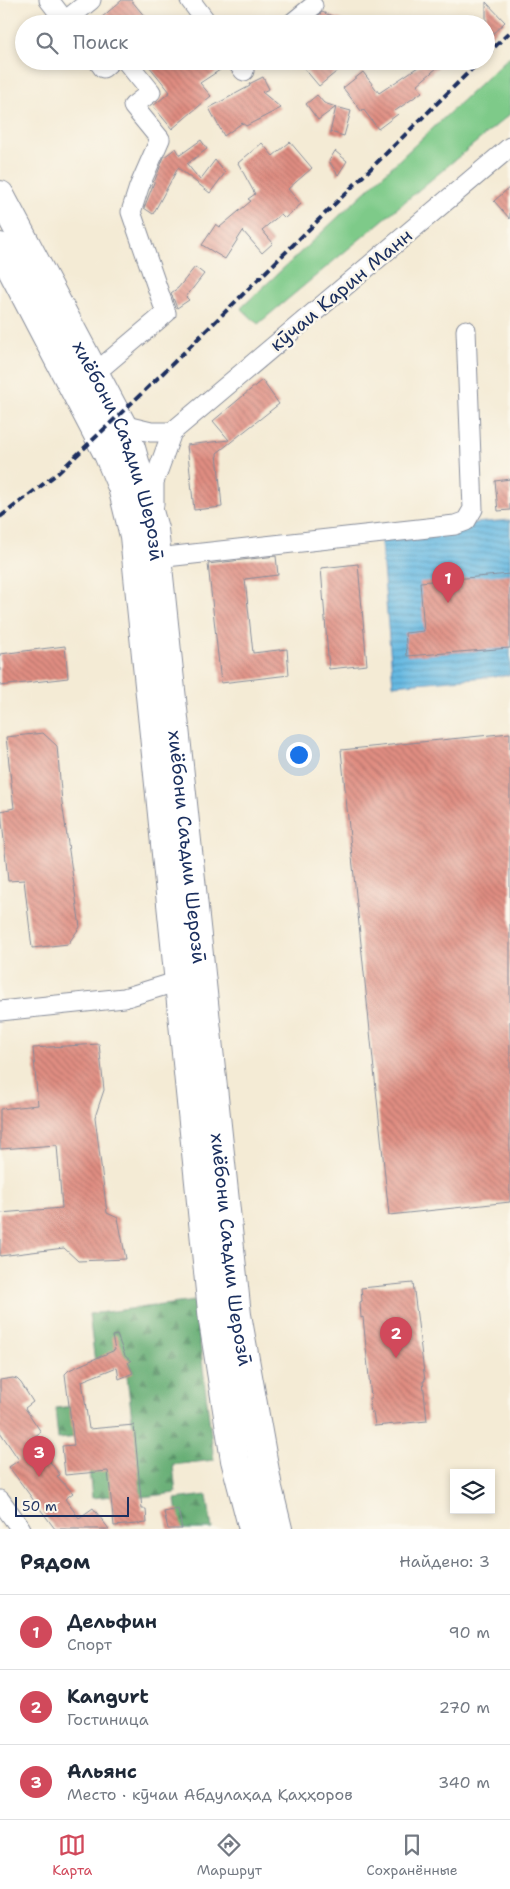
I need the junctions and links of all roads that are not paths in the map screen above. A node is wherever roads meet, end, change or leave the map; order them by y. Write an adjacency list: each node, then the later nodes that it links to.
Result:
1 (49, 0): 5 (street)
2 (91, 0): 6 (street)
3 (190, 0): 7 (street)
4 (313, 6): 8 (street)
5 (61, 15)
6 (74, 15)
7 (201, 15)
8 (302, 15)
9 (133, 70): 14 (street)
10 (510, 147): 16 (street, кӯчаи Карин Манн)
11 (0, 195): 14 (highway, хиёбони Саъдии Шерозӣ)
12 (0, 246): 19 (highway, хиёбони Саъдии Шерозӣ)
13 (466, 330): 18 (street)
14 (95, 373): 15 (highway, хиёбони Саъдии Шерозӣ)
15 (122, 426): 16 (street); 17 (highway, хиёбони Саъдии Шерозӣ)
16 (172, 432): 17 (street)
17 (154, 529): 18 (highway, хиёбони Саъдии Шерозӣ)
18 (157, 558): 26 (highway, хиёбони Саъдии Шерозӣ)
19 (179, 981): 20 (street); 21 (highway, хиёбони Саъдии Шерозӣ)
20 (0, 1011)
21 (235, 1460): 24 (highway); 25 (highway, хиёбони Саъдии Шерозӣ)
22 (0, 1500): 23 (street)
23 (21, 1529)
24 (237, 1529)
25 (253, 1529)
26 (278, 1529)

